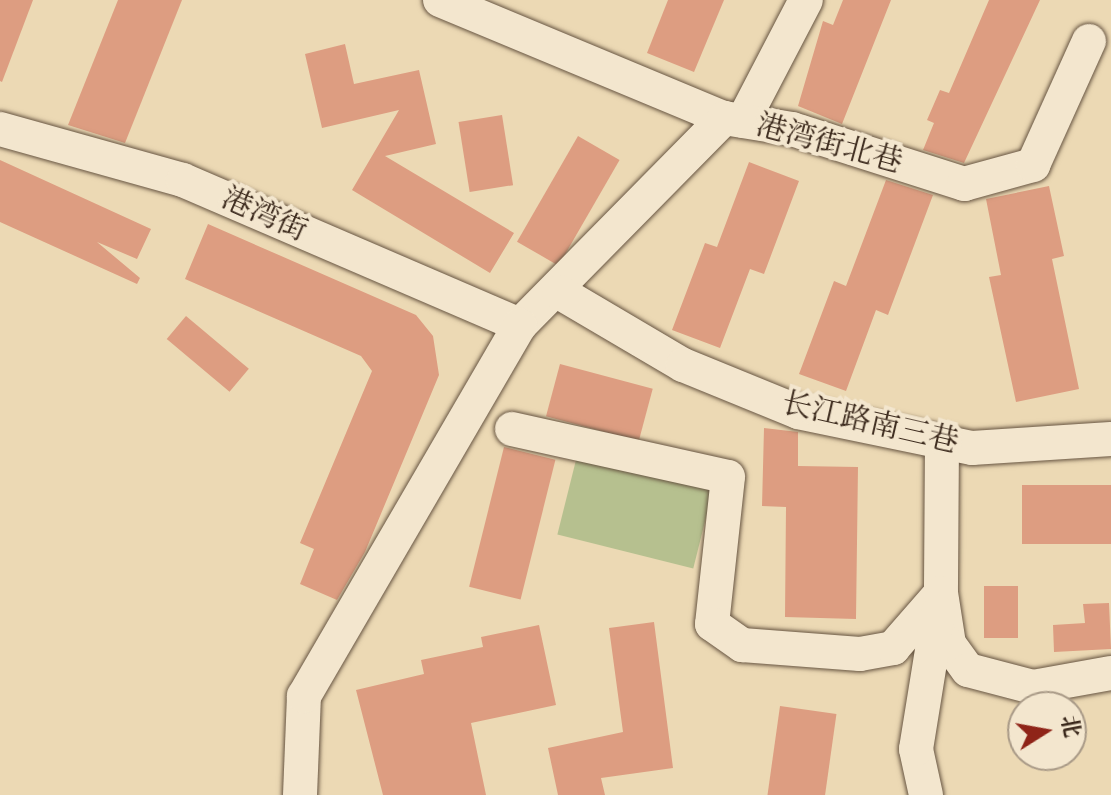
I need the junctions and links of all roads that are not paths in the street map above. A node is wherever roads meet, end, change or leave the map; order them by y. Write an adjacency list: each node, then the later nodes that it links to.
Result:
1 (440, 0): 4 (street)
2 (806, 0): 4 (street)
3 (1089, 41): 4 (street, 港湾街北巷)
4 (733, 120): 6 (street, 港湾街北巷)
5 (0, 129): 7 (street, 港湾街)
6 (559, 292): 7 (street); 10 (street, 长江路南三巷)
7 (520, 325): 13 (street)
8 (512, 429): 11 (street)
9 (1109, 438): 10 (street, 长江路南三巷)
10 (942, 442): 11 (street)
11 (941, 593): 12 (street); 14 (street)
12 (1111, 673)
13 (300, 795)
14 (926, 795)

